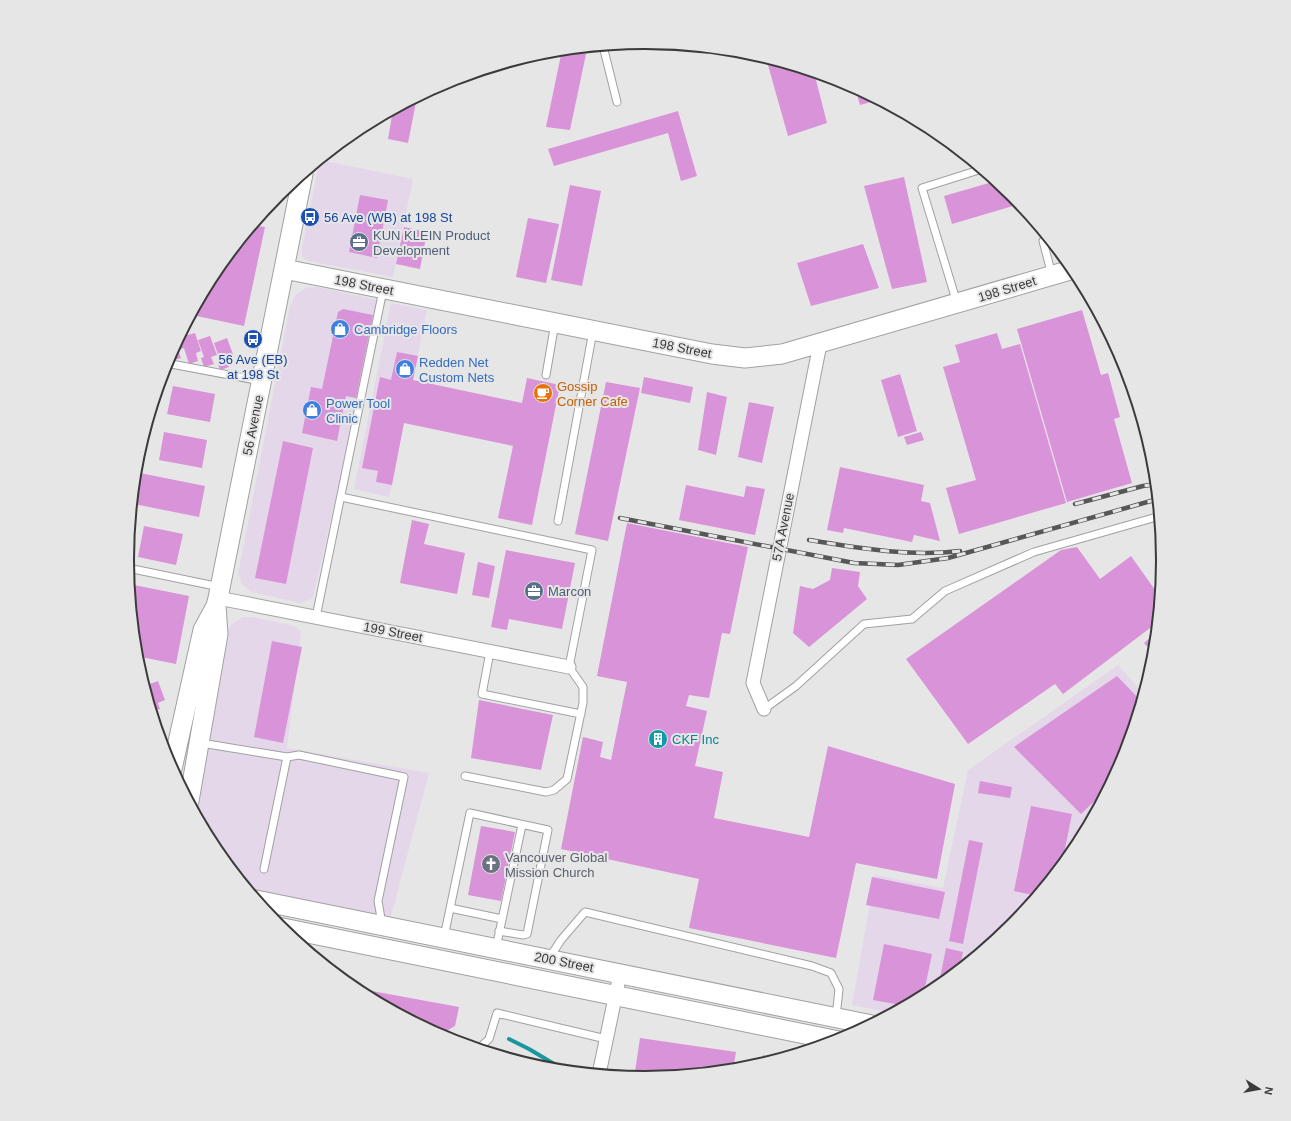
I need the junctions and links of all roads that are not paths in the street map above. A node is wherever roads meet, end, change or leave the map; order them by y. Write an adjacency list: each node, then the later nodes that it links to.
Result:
1 (604, 51): 2 (lane)
2 (617, 102)
3 (976, 171): 10 (lane)
4 (301, 182): 6 (main road, 56 Avenue)
5 (1044, 241): 8 (lane)
6 (284, 269): 9 (main road, 198 Street); 16 (main road, 56 Avenue)
7 (1067, 271): 8 (main road, 198 Street)
8 (1053, 276): 10 (main road, 198 Street)
9 (383, 288): 11 (main road, 198 Street); 17 (lane)
10 (957, 304): 13 (main road, 198 Street)
11 (555, 323): 12 (main road, 198 Street); 15 (lane)
12 (593, 331): 13 (main road, 198 Street); 19 (lane)
13 (820, 344): 25 (street, 57A Avenue)
14 (173, 364): 16 (lane)
15 (546, 375)
16 (261, 381): 21 (main road, 56 Avenue)
17 (341, 497): 22 (lane); 24 (lane)
18 (1155, 517): 25 (lane)
19 (558, 521)
20 (134, 570): 21 (lane)
21 (218, 597): 22 (street, 199 Street); 27 (main road, 56 Avenue); 28 (main road, 56 Avenue)
22 (316, 617): 23 (street, 199 Street)
23 (490, 652): 24 (street, 199 Street); 26 (lane)
24 (569, 667): 26 (lane)
25 (764, 709)
26 (581, 714): 31 (lane)
27 (181, 728): 28 (main road); 30 (main road, 56 Avenue)
28 (199, 746): 29 (lane); 32 (main road, 56 Avenue)
29 (287, 757): 34 (lane); 38 (lane)
30 (174, 759)
31 (465, 776)
32 (190, 793)
33 (522, 825): 36 (lane); 37 (lane); 41 (lane)
34 (264, 869)
35 (265, 902): 38 (main road, 200 Street)
36 (450, 908): 37 (lane); 40 (lane)
37 (502, 919): 41 (lane)
38 (383, 926): 40 (main road, 200 Street)
39 (292, 930): 44 (main road, 200 Street)
40 (444, 939): 41 (main road, 200 Street)
41 (497, 940): 42 (main road, 200 Street)
42 (549, 959): 43 (main road, 200 Street); 45 (lane)
43 (620, 974): 44 (street); 45 (main road, 200 Street)
44 (615, 996): 47 (street); 48 (main road, 200 Street)
45 (836, 1018): 46 (main road, 200 Street)
46 (863, 1023)
47 (606, 1039): 49 (lane); 50 (street)
48 (827, 1039)
49 (482, 1045)
50 (600, 1070)

